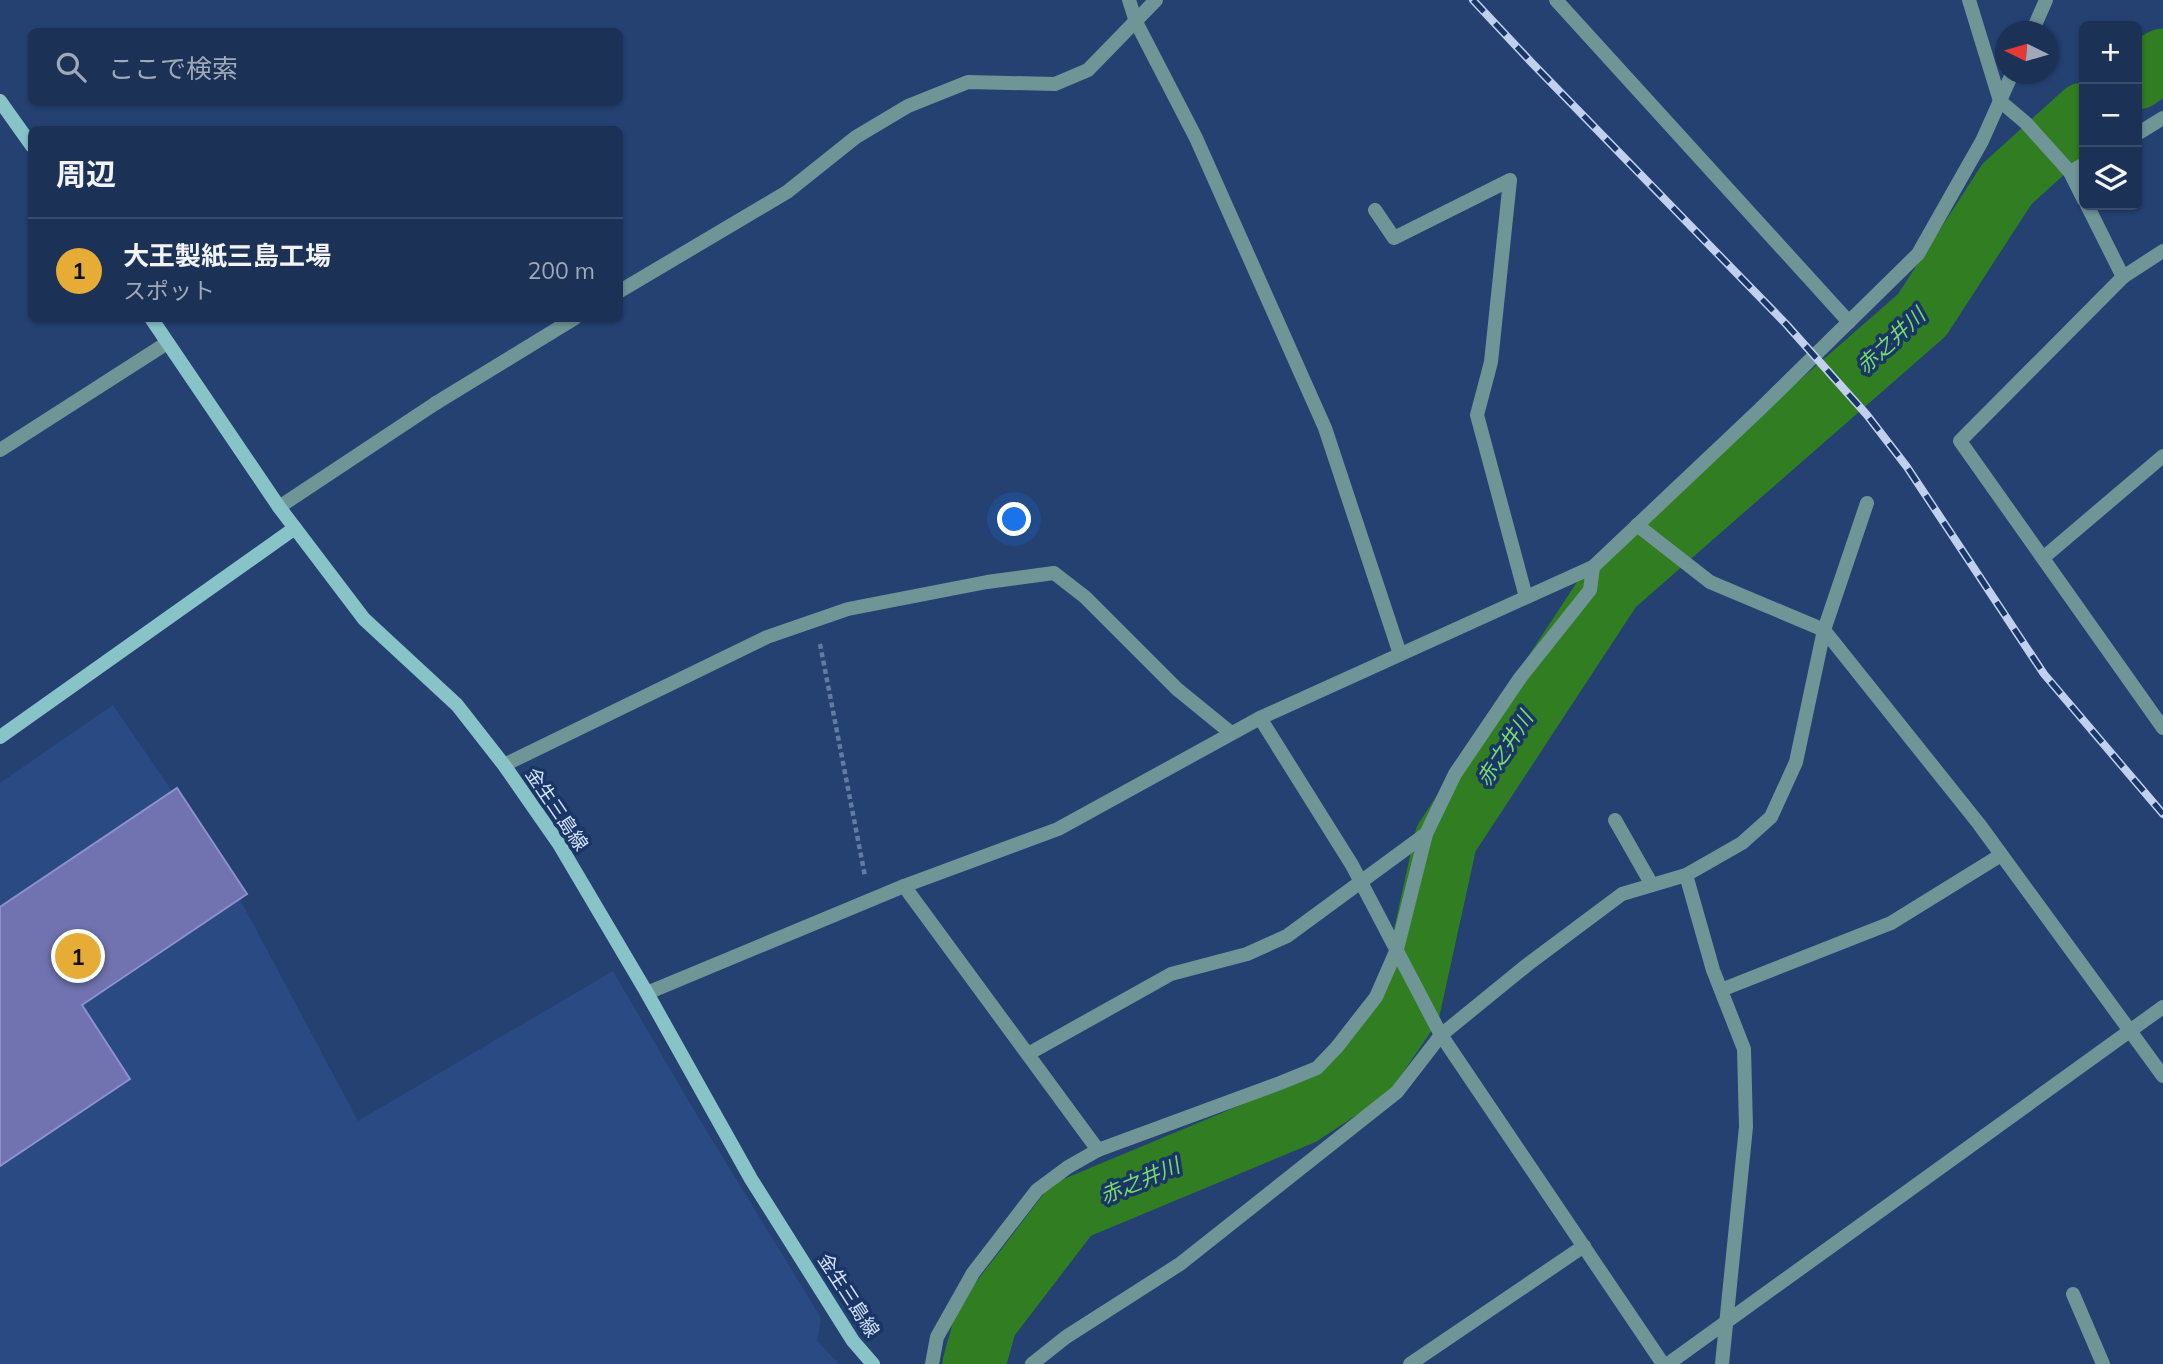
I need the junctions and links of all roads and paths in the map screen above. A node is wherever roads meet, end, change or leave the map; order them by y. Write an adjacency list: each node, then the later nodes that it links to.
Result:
1 (1129, 0): 7 (street)
2 (1156, 0): 7 (street)
3 (1556, 0): 24 (street)
4 (1969, 0): 10 (street)
5 (2046, 0): 6 (street)
6 (2037, 21)
7 (1136, 22): 21 (street); 37 (street)
8 (2008, 84): 10 (street)
9 (0, 100): 13 (main road)
10 (2000, 101): 15 (street); 24 (street)
11 (2163, 118): 12 (street)
12 (2142, 131)
13 (28, 140)
14 (2079, 167): 15 (street)
15 (2070, 172): 16 (street)
16 (2079, 190)
17 (1375, 210): 34 (street)
18 (2089, 210): 20 (street)
19 (2163, 251): 20 (street)
20 (2123, 277): 32 (street)
21 (623, 289)
22 (154, 322): 25 (main road, 金生三島線)
23 (568, 322): 29 (street)
24 (1849, 322): 30 (street)
25 (167, 342): 26 (street); 29 (main road, 金生三島線)
26 (0, 450)
27 (2163, 456): 32 (street)
28 (1867, 503): 36 (street)
29 (279, 507): 31 (main road, 金生三島線)
30 (1637, 525): 33 (street); 36 (street)
31 (295, 528): 41 (main road); 42 (main road, 金生三島線)
32 (2043, 558): 39 (street)
33 (1593, 567): 34 (street); 44 (street)
34 (1526, 597): 37 (street)
35 (816, 621): 40 (street); 42 (street); 50 (path)
36 (1824, 630): 45 (street); 46 (street)
37 (1399, 654): 38 (street)
38 (1260, 718): 40 (street); 47 (street)
39 (2163, 728)
40 (1231, 733): 49 (street)
41 (0, 737)
42 (504, 765): 53 (main road, 金生三島線)
43 (1615, 820): 48 (street)
44 (1426, 834): 47 (street); 51 (street)
45 (2001, 855): 52 (street); 55 (street)
46 (1686, 875): 48 (street); 52 (street)
47 (1360, 881): 51 (street); 57 (street)
48 (1652, 885): 56 (street)
49 (904, 887): 50 (street); 57 (street)
50 (870, 901): 53 (street)
51 (1399, 955): 56 (street); 59 (street)
52 (1721, 990): 62 (street)
53 (647, 993): 63 (main road, 金生三島線)
54 (2163, 1007): 55 (street)
55 (2129, 1032): 58 (street); 62 (street)
56 (1441, 1035): 60 (street); 65 (street)
57 (1028, 1054): 59 (street)
58 (2163, 1076)
59 (1098, 1150): 64 (street)
60 (1584, 1246): 66 (street); 67 (street)
61 (2074, 1294): 69 (street)
62 (1726, 1324): 67 (street); 68 (street)
63 (873, 1364)
64 (932, 1364)
65 (1032, 1364)
66 (1410, 1364)
67 (1666, 1364)
68 (1722, 1364)
69 (2103, 1364)

